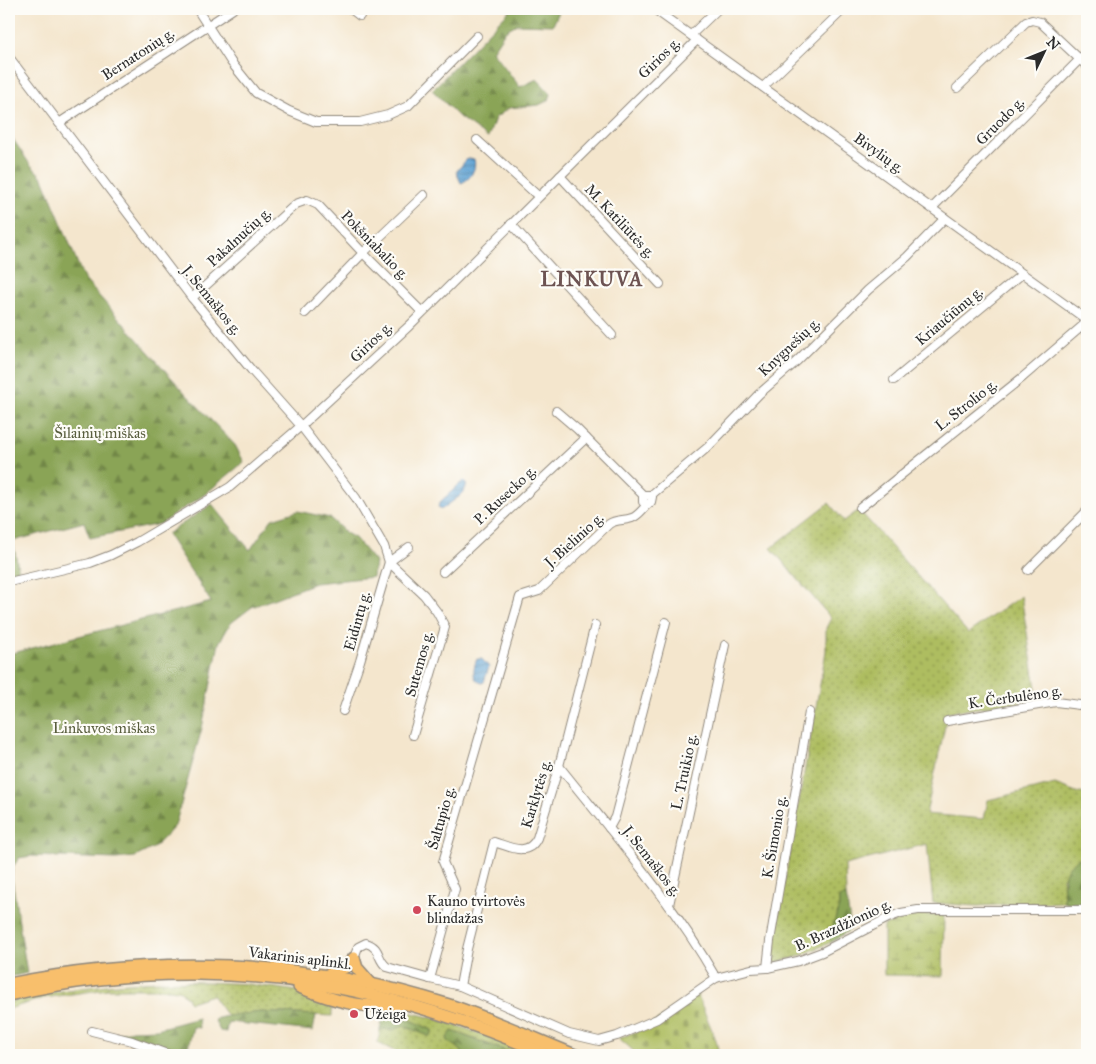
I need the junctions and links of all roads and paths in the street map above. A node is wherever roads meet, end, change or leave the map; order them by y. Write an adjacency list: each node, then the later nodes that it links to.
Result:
1 (196, 9): 8 (street)
2 (233, 9): 8 (street, Bernatonių g.)
3 (351, 9): 7 (street)
4 (654, 9): 10 (street, Bivylių g.)
5 (718, 9): 10 (street, Girios g.)
6 (844, 9): 15 (street)
7 (360, 16)
8 (208, 26): 9 (street); 17 (street, Bernatonių g.)
9 (477, 36)
10 (694, 38): 15 (street, Bivylių g.); 19 (street, Girios g.)
11 (1087, 52): 13 (street, Gruodo g.)
12 (9, 57): 17 (street, J. Semaškos g.)
13 (1081, 60): 14 (street); 16 (street); 23 (street, Gruodo g.)
14 (1087, 66)
15 (763, 87): 23 (street, Bivylių g.)
16 (957, 88)
17 (59, 123): 29 (street, J. Semaškos g.)
18 (477, 140): 21 (street)
19 (560, 176): 21 (street, Girios g.); 28 (street, M. Katiliūtės g.)
20 (424, 195): 26 (street)
21 (538, 196): 25 (street, Girios g.)
22 (307, 200): 26 (street, Pokšniabalio g.); 29 (street, Pakalnučių g.)
23 (932, 208): 24 (street, Bivylių g.)
24 (945, 218): 27 (street, Bivylių g.); 38 (street, Knygnešių g.)
25 (511, 224): 30 (street, Girios g.); 33 (street)
26 (363, 253): 30 (street, Pokšniabalio g.); 31 (street)
27 (1022, 274): 32 (street, Bivylių g.); 34 (street, Kriaučiūnų g.)
28 (660, 284)
29 (192, 298): 36 (street, J. Semaškos g.)
30 (422, 312): 36 (street, Girios g.)
31 (305, 313)
32 (1087, 321): 40 (street, L. Strolio g.)
33 (612, 335)
34 (894, 380)
35 (556, 411): 37 (street)
36 (301, 426): 43 (street, J. Semaškos g.); 46 (street, Girios g.)
37 (586, 438): 38 (street); 45 (street, P. Rusecko g.)
38 (647, 496): 39 (street, Knygnešių g.)
39 (646, 504): 47 (street, J. Bielinio g.)
40 (860, 508)
41 (1087, 511): 44 (street)
42 (409, 547): 43 (street)
43 (389, 562): 52 (street, Eidintų g.); 55 (street, Sutemos g.)
44 (1028, 570)
45 (443, 572)
46 (9, 582)
47 (520, 597): 64 (street, Šaltupio g.)
48 (666, 622): 57 (street)
49 (595, 625): 56 (street, Karklytės g.)
50 (725, 645): 58 (street, L. Truikio g.)
51 (1087, 706): 54 (street, K. Čerbulėno g.)
52 (343, 711)
53 (809, 712): 61 (street, K. Šimonio g.)
54 (947, 721)
55 (413, 734)
56 (560, 766): 57 (street, J. Semaškos g.); 67 (street, Karklytės g.)
57 (609, 828): 58 (street, J. Semaškos g.)
58 (669, 904): 63 (street, J. Semaškos g.)
59 (1087, 910): 61 (street, B. Brazdžionio g.)
60 (354, 958): 62 (highway); 64 (street); 66 (highway)
61 (767, 968): 63 (street, B. Brazdžionio g.)
62 (326, 975): 65 (highway, Vakarinis aplinkl.); 66 (highway, Vakarinis aplinkl.)
63 (716, 978): 67 (street, B. Brazdžionio g.)
64 (430, 979): 67 (street, B. Brazdžionio g.)
65 (9, 984)
66 (372, 984): 72 (highway, Vakarinis aplinkl.)
67 (460, 986)
68 (9, 995): 71 (highway, Vakarinis aplinkl.)
69 (92, 1031): 70 (street)
70 (170, 1055)
71 (548, 1055)
72 (575, 1055)

